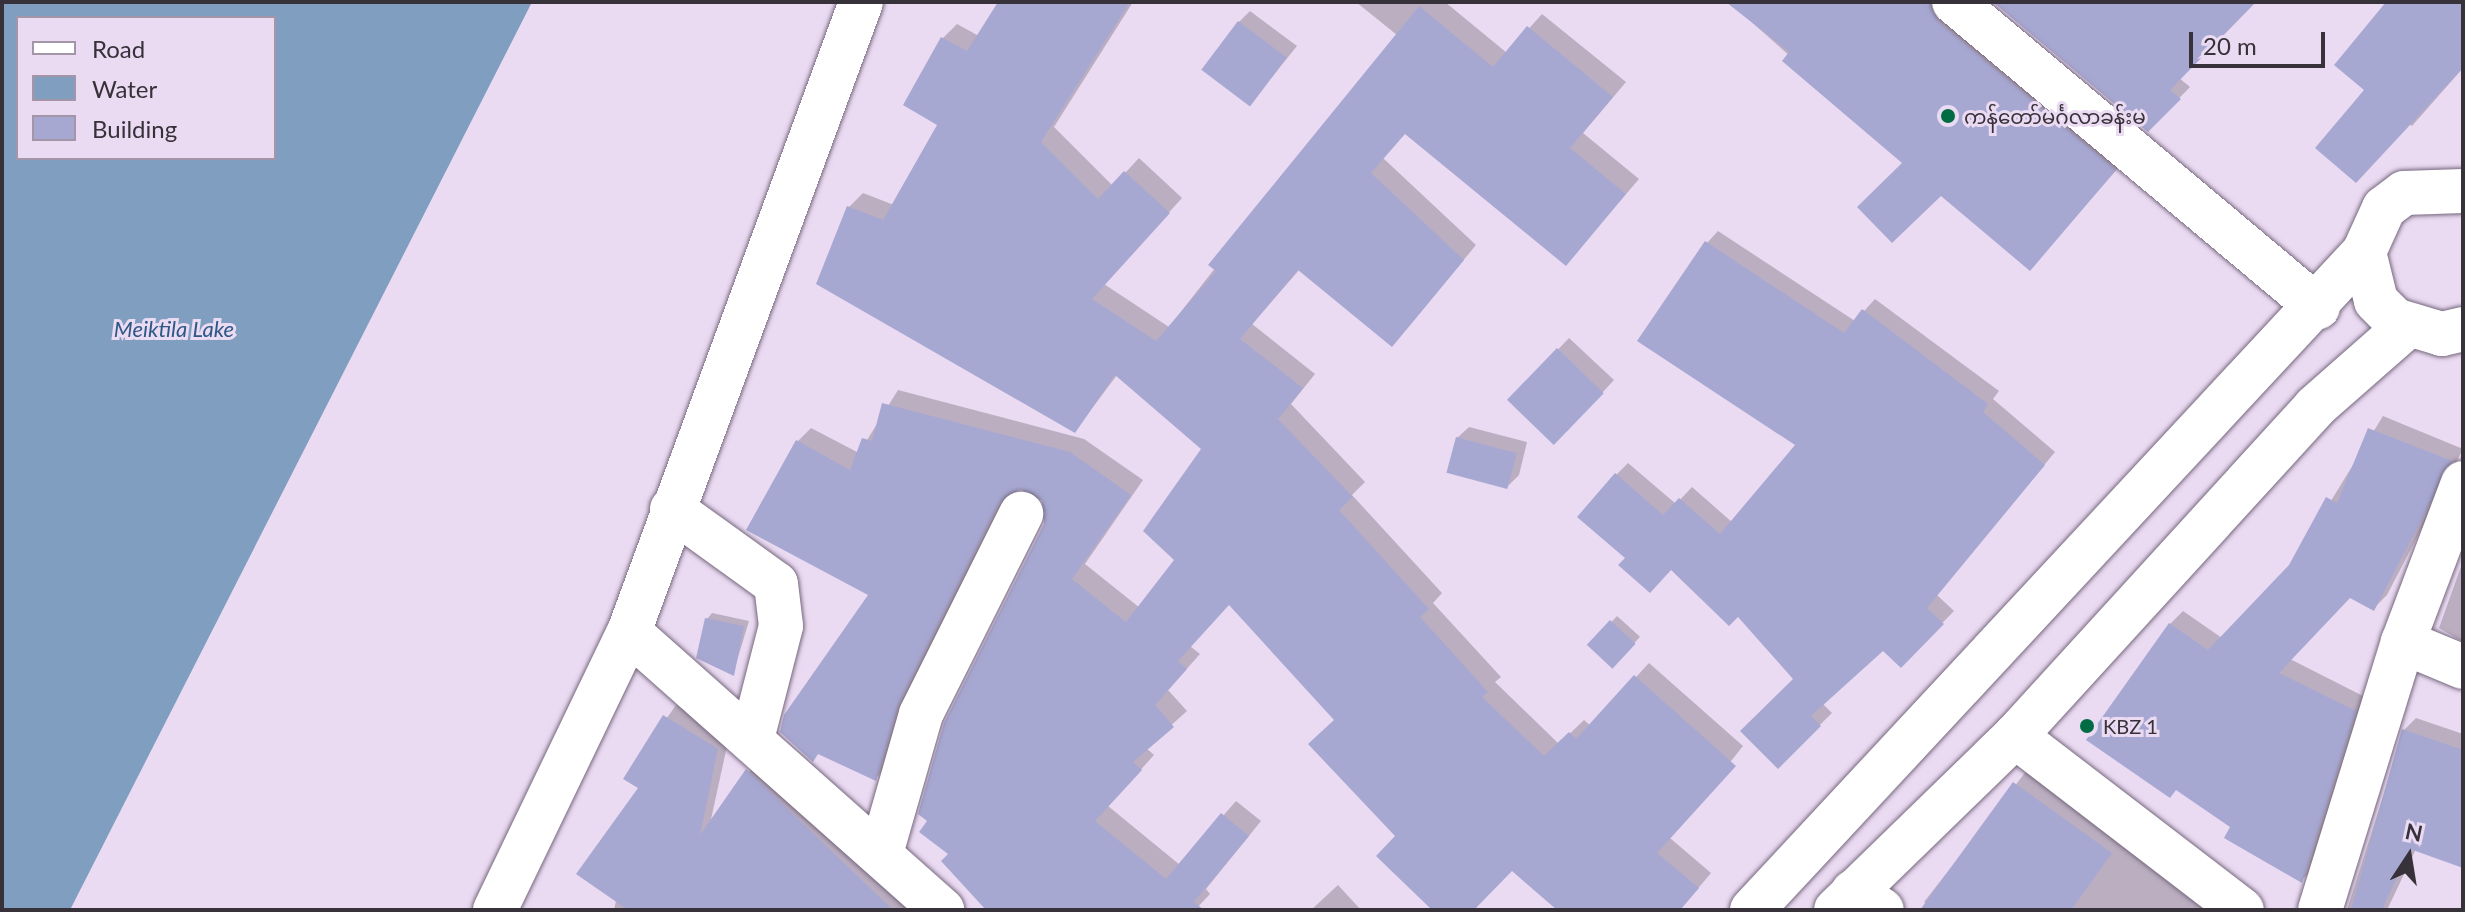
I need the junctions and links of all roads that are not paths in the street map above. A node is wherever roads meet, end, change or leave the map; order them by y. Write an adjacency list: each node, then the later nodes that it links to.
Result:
1 (861, 2): 9 (main road)
2 (1954, 2): 5 (main road)
3 (2463, 191): 4 (main road)
4 (2364, 252): 5 (main road); 6 (main road)
5 (2318, 307): 20 (main road)
6 (2406, 327): 7 (main road); 14 (main road)
7 (2463, 329)
8 (2463, 483): 12 (main road)
9 (672, 509): 11 (main road); 15 (main road)
10 (1021, 514): 16 (main road)
11 (629, 632): 15 (main road); 18 (main road)
12 (2403, 642): 13 (main road); 22 (main road)
13 (2463, 667)
14 (2015, 736): 17 (main road); 21 (main road)
15 (752, 739): 16 (main road)
16 (882, 850): 19 (main road)
17 (1857, 904)
18 (495, 910)
19 (942, 910)
20 (1752, 910)
21 (2242, 910)
22 (2320, 910)

